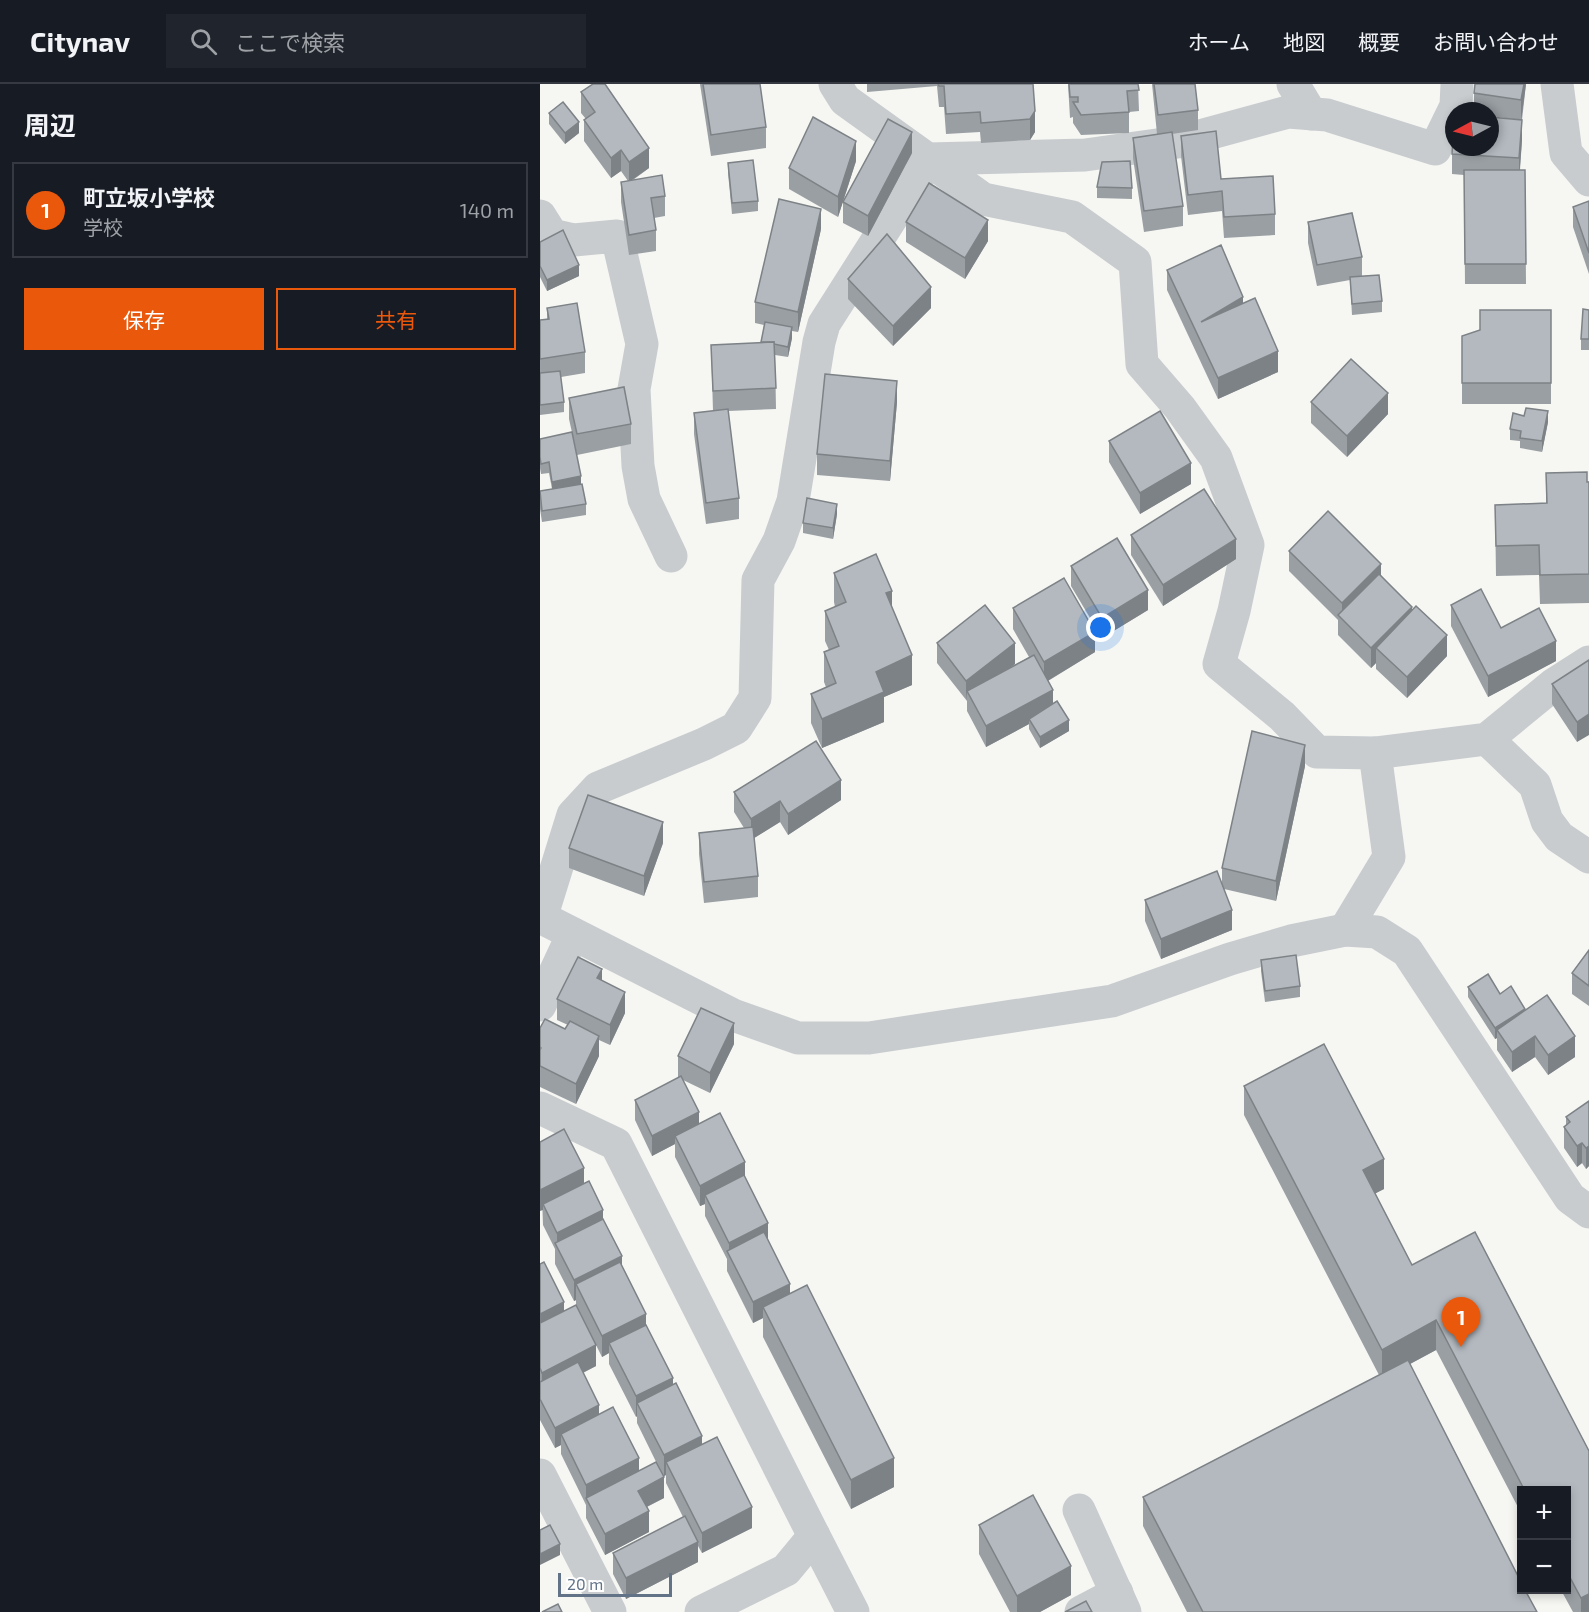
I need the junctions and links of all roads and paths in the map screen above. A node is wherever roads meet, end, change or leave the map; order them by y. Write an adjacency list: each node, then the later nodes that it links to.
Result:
1 (835, 84): 6 (street)
2 (1293, 84): 5 (street)
3 (1457, 84): 5 (street)
4 (1557, 84): 7 (street)
5 (1311, 114): 6 (street)
6 (929, 159): 12 (street); 14 (street)
7 (1589, 180)
8 (540, 216): 9 (street)
9 (671, 556)
10 (1589, 663): 11 (street)
11 (1487, 739): 12 (street); 13 (street)
12 (1375, 753): 15 (street)
13 (1589, 857)
14 (541, 917): 16 (street)
15 (1345, 930): 16 (street); 19 (street)
16 (573, 934): 17 (street)
17 (540, 1005)
18 (540, 1108): 22 (street)
19 (1589, 1212)
20 (540, 1475): 24 (street)
21 (1079, 1510): 23 (street)
22 (814, 1536): 25 (street); 26 (street)
23 (1121, 1603): 27 (street)
24 (610, 1612)
25 (701, 1612)
26 (853, 1612)
27 (1081, 1612)

